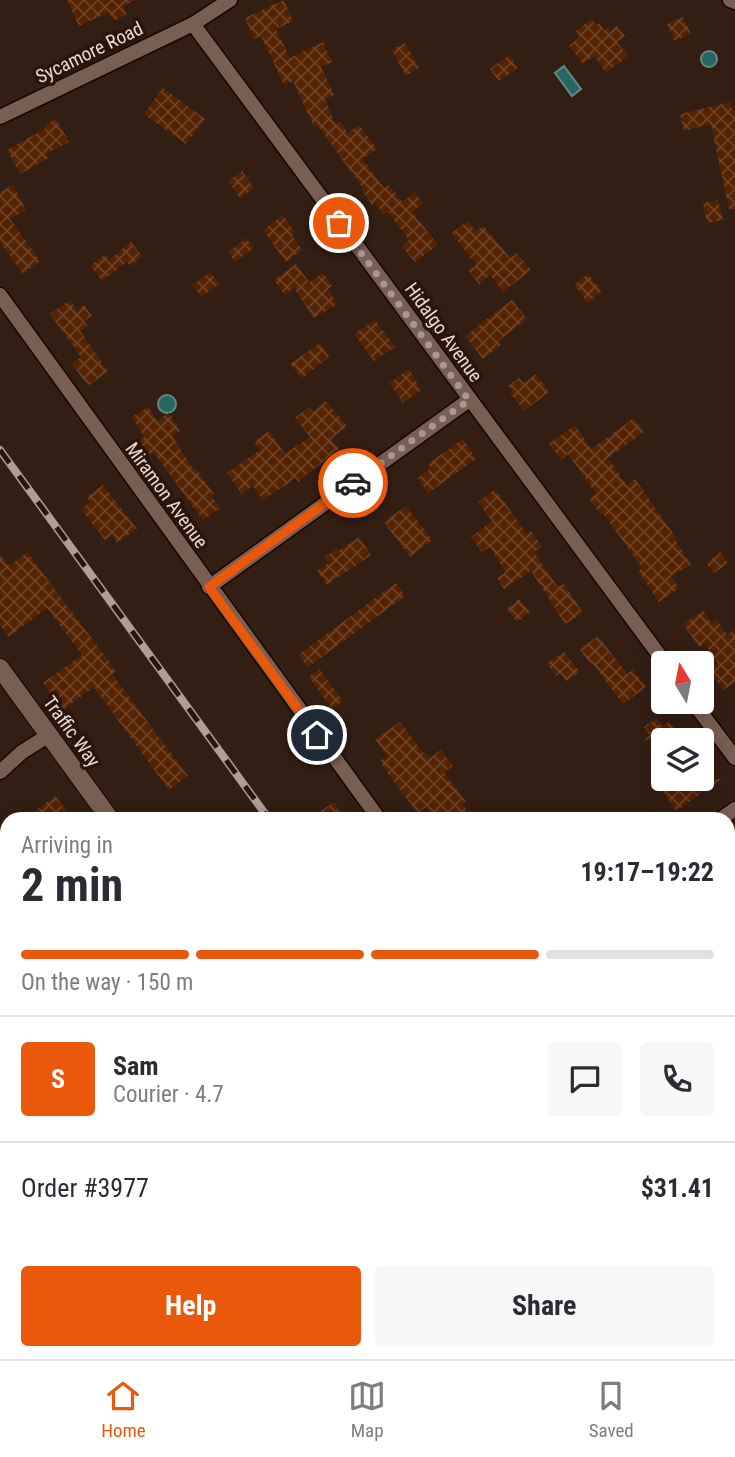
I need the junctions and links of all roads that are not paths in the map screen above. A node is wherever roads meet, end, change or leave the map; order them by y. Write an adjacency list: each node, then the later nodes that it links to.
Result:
1 (230, 0): 2 (street, Sycamore Road)
2 (192, 24): 3 (street, Sycamore Road); 5 (street, Hidalgo Avenue)
3 (0, 117)
4 (0, 295): 6 (street, Miramon Avenue)
5 (469, 400): 6 (street); 7 (street, Hidalgo Avenue)
6 (209, 587): 14 (street, Miramon Avenue)
7 (656, 651)
8 (0, 668): 10 (street, Traffic Way)
9 (702, 714): 11 (street)
10 (49, 735): 12 (street); 13 (street, Traffic Way)
11 (735, 758)
12 (0, 772)
13 (105, 812)
14 (374, 812)

